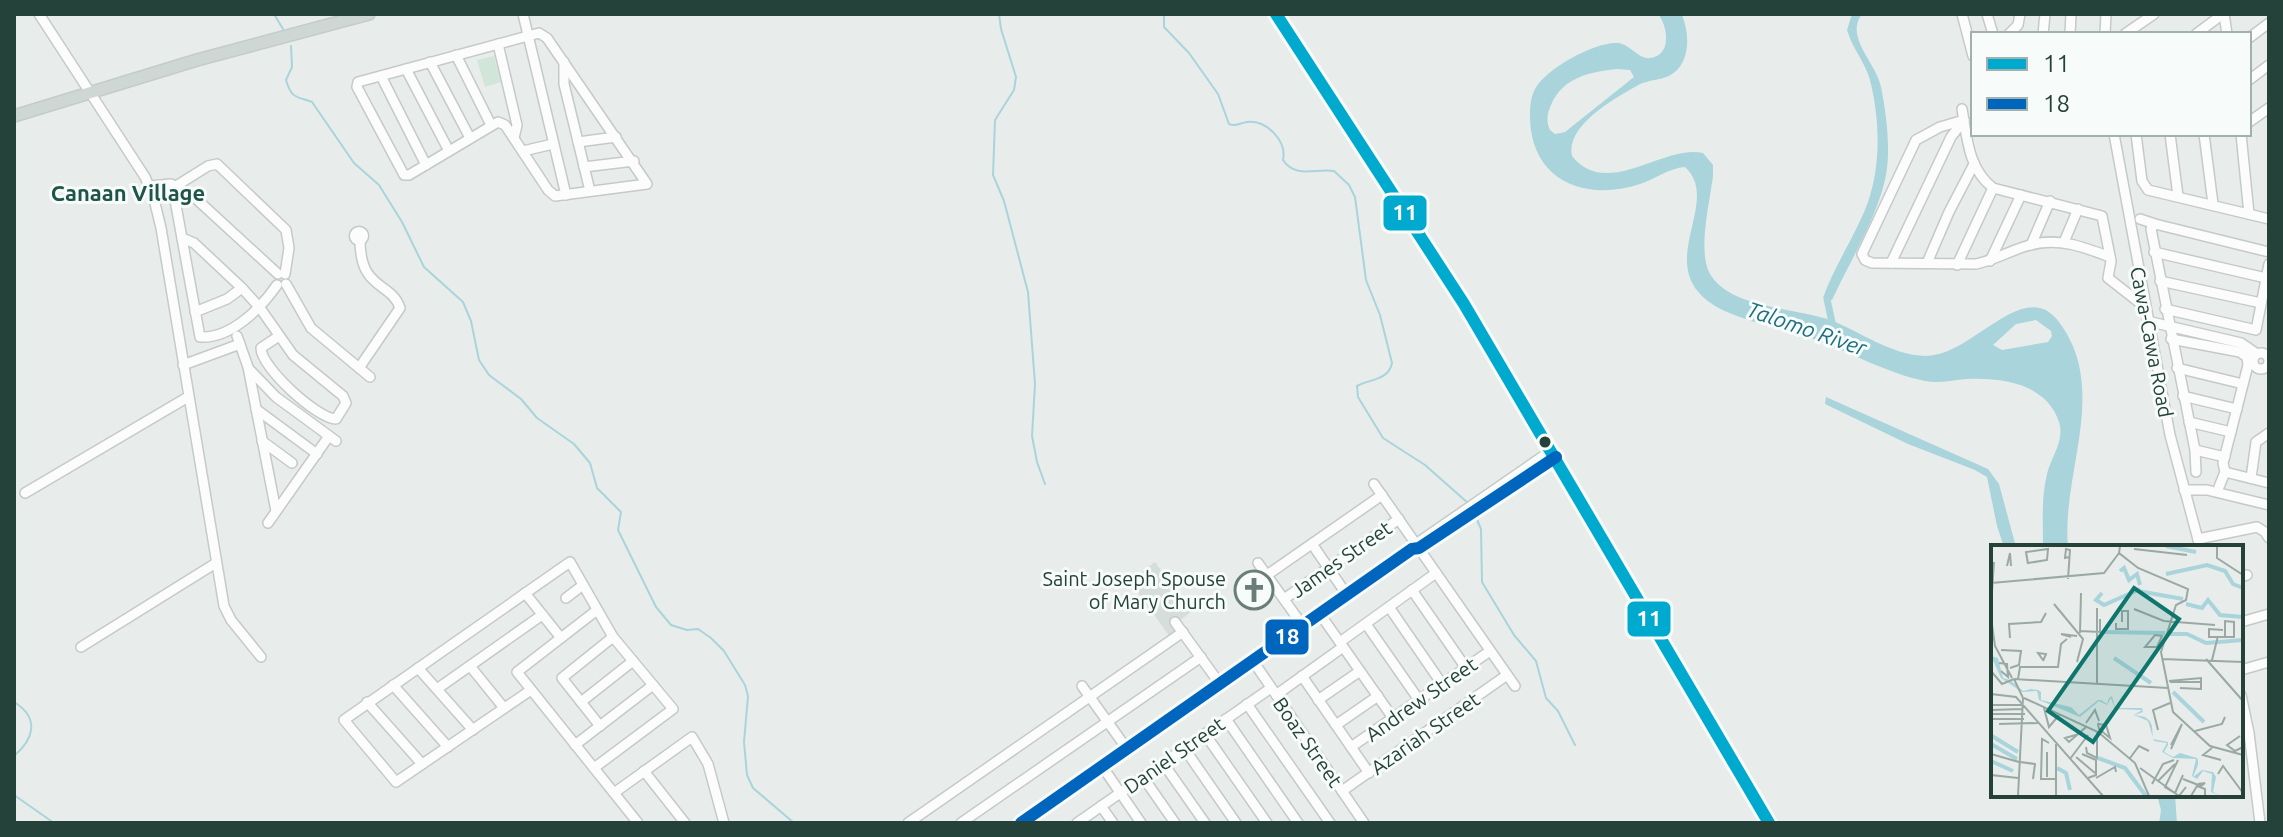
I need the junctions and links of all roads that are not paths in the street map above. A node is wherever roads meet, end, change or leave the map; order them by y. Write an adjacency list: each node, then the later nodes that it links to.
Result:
1 (39, 14): 24 (street)
2 (369, 14): 24 (main road)
3 (520, 14): 14 (street)
4 (1276, 14): 104 (main road)
5 (1962, 14): 16 (street)
6 (2020, 14): 10 (street)
7 (2154, 14): 11 (street)
8 (2224, 14): 12 (street)
9 (2269, 23): 13 (street)
10 (2011, 32)
11 (2128, 32)
12 (2199, 32)
13 (2251, 36)
14 (526, 37): 15 (street); 19 (street); 40 (street)
15 (498, 44): 17 (street); 38 (street)
16 (1971, 48)
17 (456, 55): 18 (street); 30 (street)
18 (430, 62): 21 (street); 37 (street)
19 (564, 62): 36 (street); 39 (street)
20 (2269, 65): 23 (street)
21 (406, 69): 22 (street); 41 (street)
22 (381, 76): 45 (street); 45 (street)
23 (2251, 78)
24 (91, 94): 27 (main road); 49 (street)
25 (2269, 108): 29 (street)
26 (1962, 109): 28 (street)
27 (14, 116)
28 (1964, 120): 44 (street); 69 (street); 69 (street)
29 (2251, 121)
30 (491, 125): 37 (street); 38 (street)
31 (2114, 136): 78 (street, Cawa-Cawa Road)
32 (2136, 136): 53 (street)
33 (2170, 136): 53 (street)
34 (2204, 136): 55 (street)
35 (2241, 136): 57 (street)
36 (616, 137): 39 (street); 43 (street)
37 (470, 138): 41 (street)
38 (514, 138): 42 (street)
39 (578, 142): 46 (street)
40 (553, 144): 42 (street); 51 (street)
41 (449, 151): 45 (street)
42 (523, 151): 51 (street)
43 (634, 161): 46 (street); 50 (street)
44 (1974, 164): 48 (street); 70 (street)
45 (426, 165)
46 (584, 167): 50 (street)
47 (176, 186): 49 (street); 61 (street); 74 (street); 74 (street)
48 (1993, 188): 52 (street); 72 (street)
49 (152, 191): 87 (street)
50 (590, 191): 51 (street)
51 (566, 195)
52 (2021, 195): 54 (street); 68 (street)
53 (2178, 196): 55 (street)
54 (2050, 201): 56 (street); 64 (street)
55 (2213, 204): 57 (street)
56 (2078, 209): 63 (street); 67 (street)
57 (2249, 214): 59 (street)
58 (2140, 219): 60 (street)
59 (2269, 219)
60 (2153, 225): 65 (street); 66 (street)
61 (182, 238): 76 (street); 81 (street)
62 (360, 240): 90 (street)
63 (2064, 242): 64 (street); 67 (street)
64 (2031, 245): 68 (street)
65 (2154, 252): 73 (street); 75 (street)
66 (2269, 252)
67 (2110, 257): 78 (street)
68 (1990, 261): 72 (street)
69 (1891, 263): 70 (street)
70 (1927, 263): 72 (street)
71 (2269, 264): 73 (street)
72 (1957, 265)
73 (2266, 278): 77 (street)
74 (282, 279): 79 (street); 90 (street)
75 (2160, 281): 77 (street); 80 (street)
76 (242, 288): 79 (street); 81 (street)
77 (2261, 303): 80 (street)
78 (2145, 307): 82 (street, Cawa-Cawa Road)
79 (260, 308): 81 (street); 84 (street)
80 (2165, 309): 83 (street)
81 (195, 312)
82 (2147, 321): 83 (street); 113 (street, Cawa-Cawa Road)
83 (2168, 324): 85 (street); 86 (street)
84 (279, 336): 84 (street)
85 (2171, 339): 86 (street); 91 (street)
86 (2252, 356): 89 (street); 93 (street)
87 (183, 365): 88 (street); 95 (street)
88 (248, 367): 96 (street); 103 (street)
89 (2268, 367)
90 (359, 368): 92 (street)
91 (2177, 368): 93 (street); 94 (street)
92 (370, 377)
93 (2243, 384): 97 (street)
94 (2183, 396): 97 (street); 98 (street)
95 (188, 397): 114 (street); 124 (street)
96 (256, 409): 101 (street); 103 (street)
97 (2237, 409): 99 (street)
98 (2189, 422): 99 (street); 102 (street)
99 (2231, 432): 105 (street)
100 (2269, 433): 109 (street)
101 (262, 441): 106 (street); 117 (street)
102 (2195, 450): 105 (street); 107 (street)
103 (317, 454): 117 (street)
104 (1554, 454): 123 (street); 219 (main road)
105 (2225, 457): 108 (street)
106 (292, 463)
107 (2196, 472)
108 (2225, 472): 109 (street); 112 (street)
109 (2251, 478): 110 (street)
110 (2269, 483)
111 (1374, 484): 115 (street)
112 (2219, 487)
113 (2184, 490): 116 (street); 121 (street, Cawa-Cawa Road)
114 (25, 493)
115 (1382, 495): 118 (street); 122 (street)
116 (2269, 505)
117 (276, 511): 119 (street)
118 (1399, 519): 123 (street); 126 (street, James Street)
119 (268, 523)
120 (2269, 538): 121 (street)
121 (2199, 543)
122 (1312, 544): 126 (street); 128 (street)
123 (1415, 547): 127 (street); 132 (street)
124 (216, 563): 148 (street); 150 (street)
125 (1258, 563): 128 (street)
126 (1329, 568): 132 (street); 134 (street, James Street)
127 (1436, 573): 130 (street, Daniel Street); 149 (street)
128 (1267, 575): 134 (street)
129 (583, 585): 131 (street); 133 (street); 136 (street)
130 (1412, 590): 135 (street, Daniel Street); 157 (street)
131 (525, 593): 139 (street); 156 (street)
132 (1347, 595): 137 (street)
133 (566, 598)
134 (1284, 599): 143 (street)
135 (1389, 607): 142 (street, Daniel Street); 163 (street)
136 (597, 610): 145 (street); 146 (street)
137 (1320, 614): 143 (street); 147 (street)
138 (2269, 614): 140 (street)
139 (542, 615): 146 (street); 155 (street)
140 (2243, 621)
141 (1175, 622): 144 (street)
142 (1366, 624): 147 (street, Daniel Street); 174 (street)
143 (1303, 626): 153 (street)
144 (1183, 632): 151 (street); 171 (street)
145 (613, 637): 152 (street); 176 (street)
146 (561, 638): 169 (street)
147 (1342, 645): 159 (street); 161 (street, Daniel Street)
148 (81, 647)
149 (1490, 651): 157 (street, Andrew Street); 160 (street)
150 (261, 657)
151 (1201, 657): 162 (street); 182 (street)
152 (633, 661): 165 (street); 176 (street)
153 (1253, 661): 162 (street); 170 (street, Boaz Street)
154 (2269, 662): 158 (street)
155 (470, 666): 168 (street); 179 (street)
156 (418, 668): 164 (street); 168 (street)
157 (1466, 668): 163 (street, Andrew Street)
158 (2243, 669)
159 (1360, 671): 172 (street); 173 (street)
160 (1507, 675): 167 (street); 197 (street, Azariah Street)
161 (1302, 676): 170 (street, Daniel Street); 173 (street)
162 (1220, 684): 191 (street)
163 (1442, 684): 174 (street, Andrew Street)
164 (393, 685): 175 (street); 188 (street)
165 (653, 685): 184 (street); 195 (street)
166 (1082, 686): 171 (street)
167 (1515, 686)
168 (437, 689): 185 (street)
169 (531, 690): 179 (street); 187 (street)
170 (1273, 691): 177 (street, Daniel Street); 199 (street, Boaz Street)
171 (1090, 696): 182 (street); 207 (street)
172 (1378, 696): 180 (street); 183 (street)
173 (1318, 700): 183 (street)
174 (1419, 700): 180 (street, Andrew Street)
175 (367, 702): 193 (street); 193 (street)
176 (581, 702): 184 (street)
177 (1247, 704): 181 (street, Daniel Street); 217 (street)
178 (2243, 704): 220 (street)
179 (504, 708): 185 (street)
180 (1393, 718): 189 (street, Andrew Street)
181 (1226, 719): 186 (street, Daniel Street); 216 (street)
182 (1108, 721): 191 (street); 208 (street)
183 (1336, 725): 189 (street)
184 (600, 726): 187 (street)
185 (473, 730): 188 (street)
186 (1205, 734): 190 (street, Daniel Street); 215 (street)
187 (575, 745): 195 (street)
188 (448, 747): 193 (street)
189 (1351, 747): 197 (street)
190 (1184, 748): 192 (street, Daniel Street); 214 (street)
191 (1127, 749): 194 (street)
192 (1163, 763): 198 (street, Daniel Street); 213 (street)
193 (422, 764)
194 (1102, 766): 201 (street); 209 (street)
195 (594, 768): 200 (street)
196 (644, 771): 200 (street); 205 (street); 206 (street)
197 (1369, 773): 199 (street, Azariah Street)
198 (1143, 777): 201 (street, Daniel Street); 212 (street)
199 (1342, 791): 218 (street, Boaz Street)
200 (614, 793): 204 (street)
201 (1120, 793): 202 (street, Daniel Street); 211 (street)
202 (1101, 806): 203 (street, Daniel Street); 210 (street)
203 (1079, 822)
204 (638, 823)
205 (685, 823)
206 (724, 823)
207 (908, 823)
208 (961, 823)
209 (1021, 823)
210 (1113, 823)
211 (1141, 823)
212 (1175, 823)
213 (1205, 823)
214 (1236, 823)
215 (1267, 823)
216 (1298, 823)
217 (1330, 823)
218 (1364, 823)
219 (1769, 823)
220 (2260, 823)

